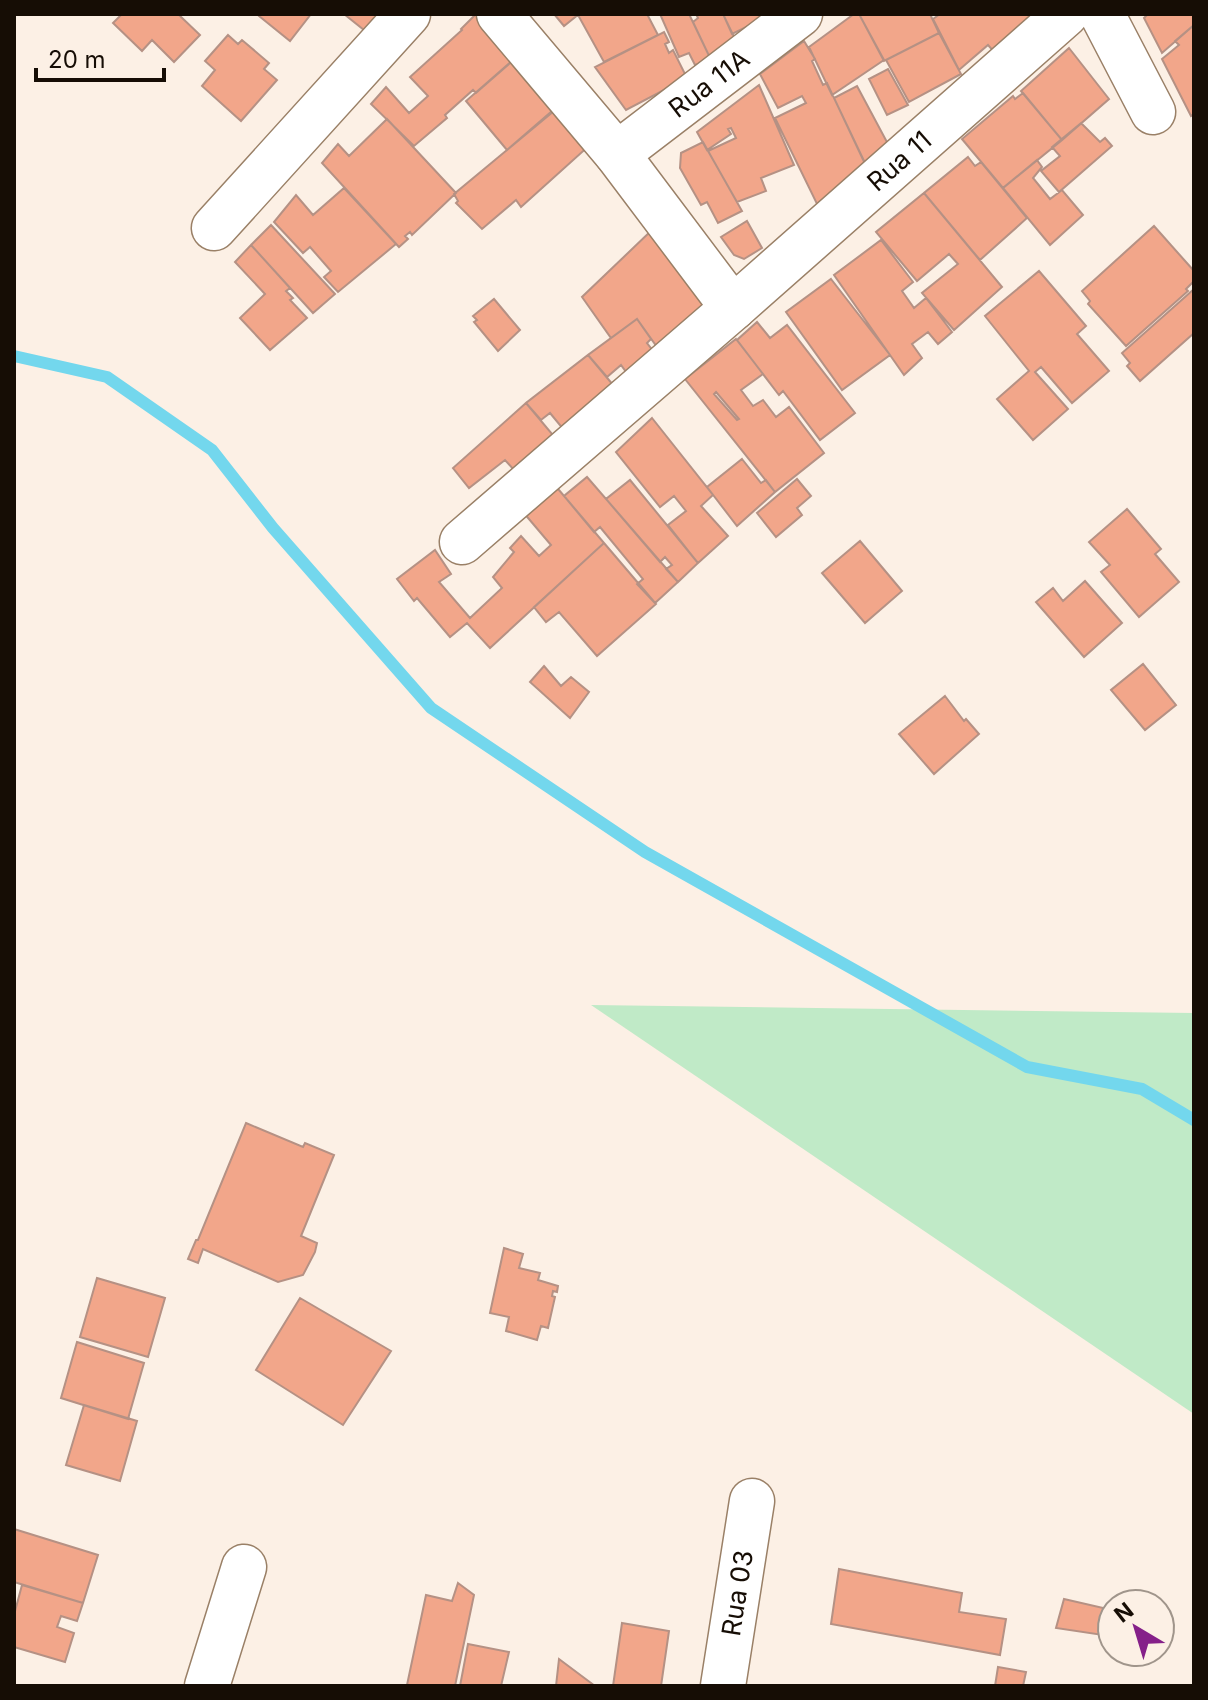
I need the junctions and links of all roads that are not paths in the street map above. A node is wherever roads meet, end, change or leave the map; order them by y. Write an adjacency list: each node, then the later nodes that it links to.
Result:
1 (408, 14): 8 (street)
2 (499, 14): 7 (street)
3 (800, 14): 7 (street, Rua 11A)
4 (1066, 14): 9 (street, Rua 11)
5 (1102, 14): 6 (street)
6 (1153, 112)
7 (617, 154): 9 (street)
8 (214, 228)
9 (733, 308): 10 (street, Rua 11)
10 (462, 542)
11 (752, 1501): 14 (street, Rua 03)
12 (244, 1567): 13 (street)
13 (207, 1686)
14 (723, 1686)

